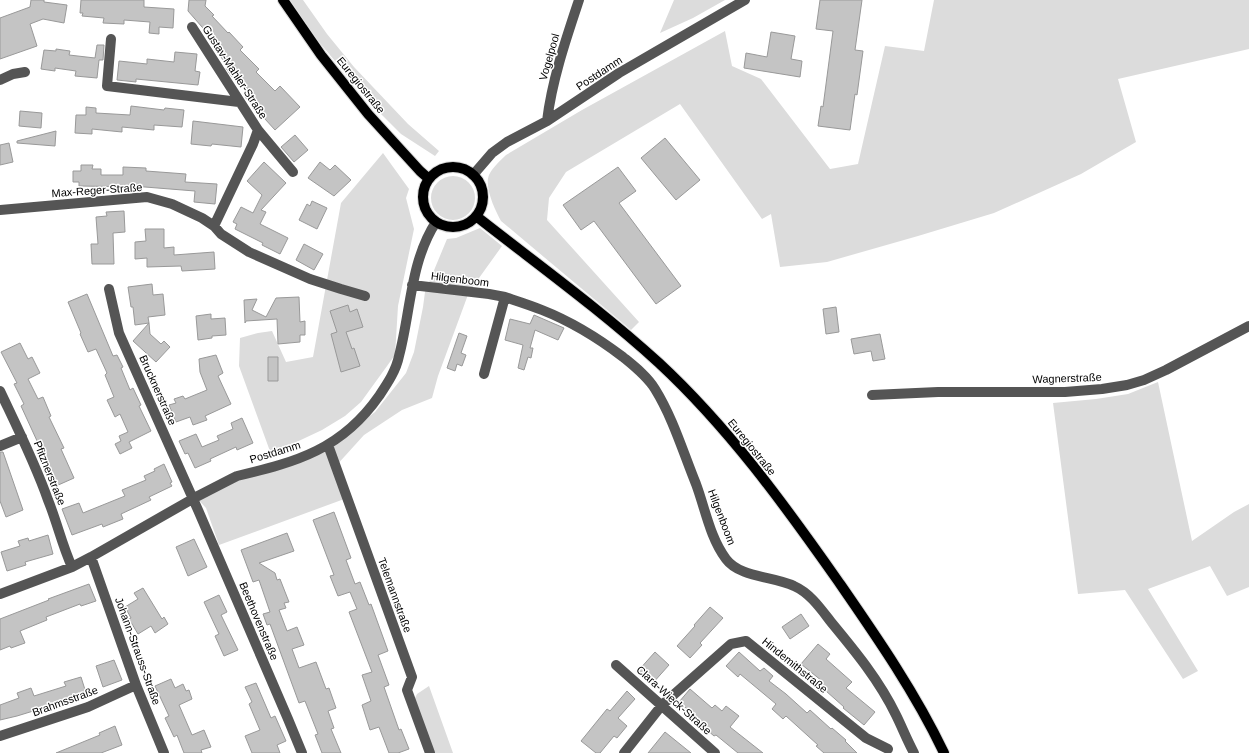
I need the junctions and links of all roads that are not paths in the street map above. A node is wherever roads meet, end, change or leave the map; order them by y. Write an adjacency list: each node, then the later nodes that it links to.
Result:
1 (283, 0): 13 (main road, Euregiostraße)
2 (579, 0): 9 (street, Vogelpool)
3 (745, 0): 9 (street, Postdamm)
4 (192, 27): 8 (street, Gustav-Mahler-Straße)
5 (111, 40): 8 (street)
6 (25, 72): 7 (street)
7 (0, 80)
8 (240, 102): 10 (street, Gustav-Mahler-Straße)
9 (547, 121): 12 (street, Postdamm)
10 (258, 130): 11 (street, Gustav-Mahler-Straße); 17 (street, Gustav-Mahler-Straße)
11 (293, 172)
12 (473, 175): 13 (main road); 15 (main road)
13 (429, 179): 16 (main road)
14 (0, 210): 17 (street, Max-Reger-Straße)
15 (476, 216): 16 (main road); 44 (main road, Euregiostraße)
16 (436, 222): 18 (street, Postdamm)
17 (214, 226): 20 (street, Max-Reger-Straße)
18 (412, 285): 21 (street, Hilgenboom); 27 (street, Postdamm)
19 (109, 289): 29 (street, Brucknerstraße)
20 (365, 296)
21 (505, 297): 23 (street); 43 (street, Hilgenboom)
22 (1249, 326): 25 (street, Wagnerstraße)
23 (484, 374)
24 (0, 391): 26 (street, Pfitznerstraße)
25 (872, 395)
26 (22, 437): 28 (street); 31 (street, Pfitznerstraße)
27 (328, 445): 29 (street, Postdamm); 40 (street, Telemannstraße)
28 (0, 446)
29 (193, 499): 30 (street, Postdamm); 39 (street, Beethovenstraße)
30 (91, 557): 31 (street, Postdamm); 34 (street, Johann-Strauss-Straße)
31 (72, 567): 32 (street, Postdamm)
32 (0, 594)
33 (616, 664): 35 (street, Clara-Wieck-Straße)
34 (136, 685): 36 (street, Brahmsstraße); 38 (street, Johann-Strauss-Straße)
35 (662, 705): 37 (street, Hindemithstraße); 41 (street, Hindemithstraße); 42 (street, Clara-Wieck-Straße)
36 (0, 736)
37 (888, 749)
38 (164, 753)
39 (302, 753)
40 (430, 753)
41 (624, 753)
42 (715, 753)
43 (914, 753)
44 (944, 753)

